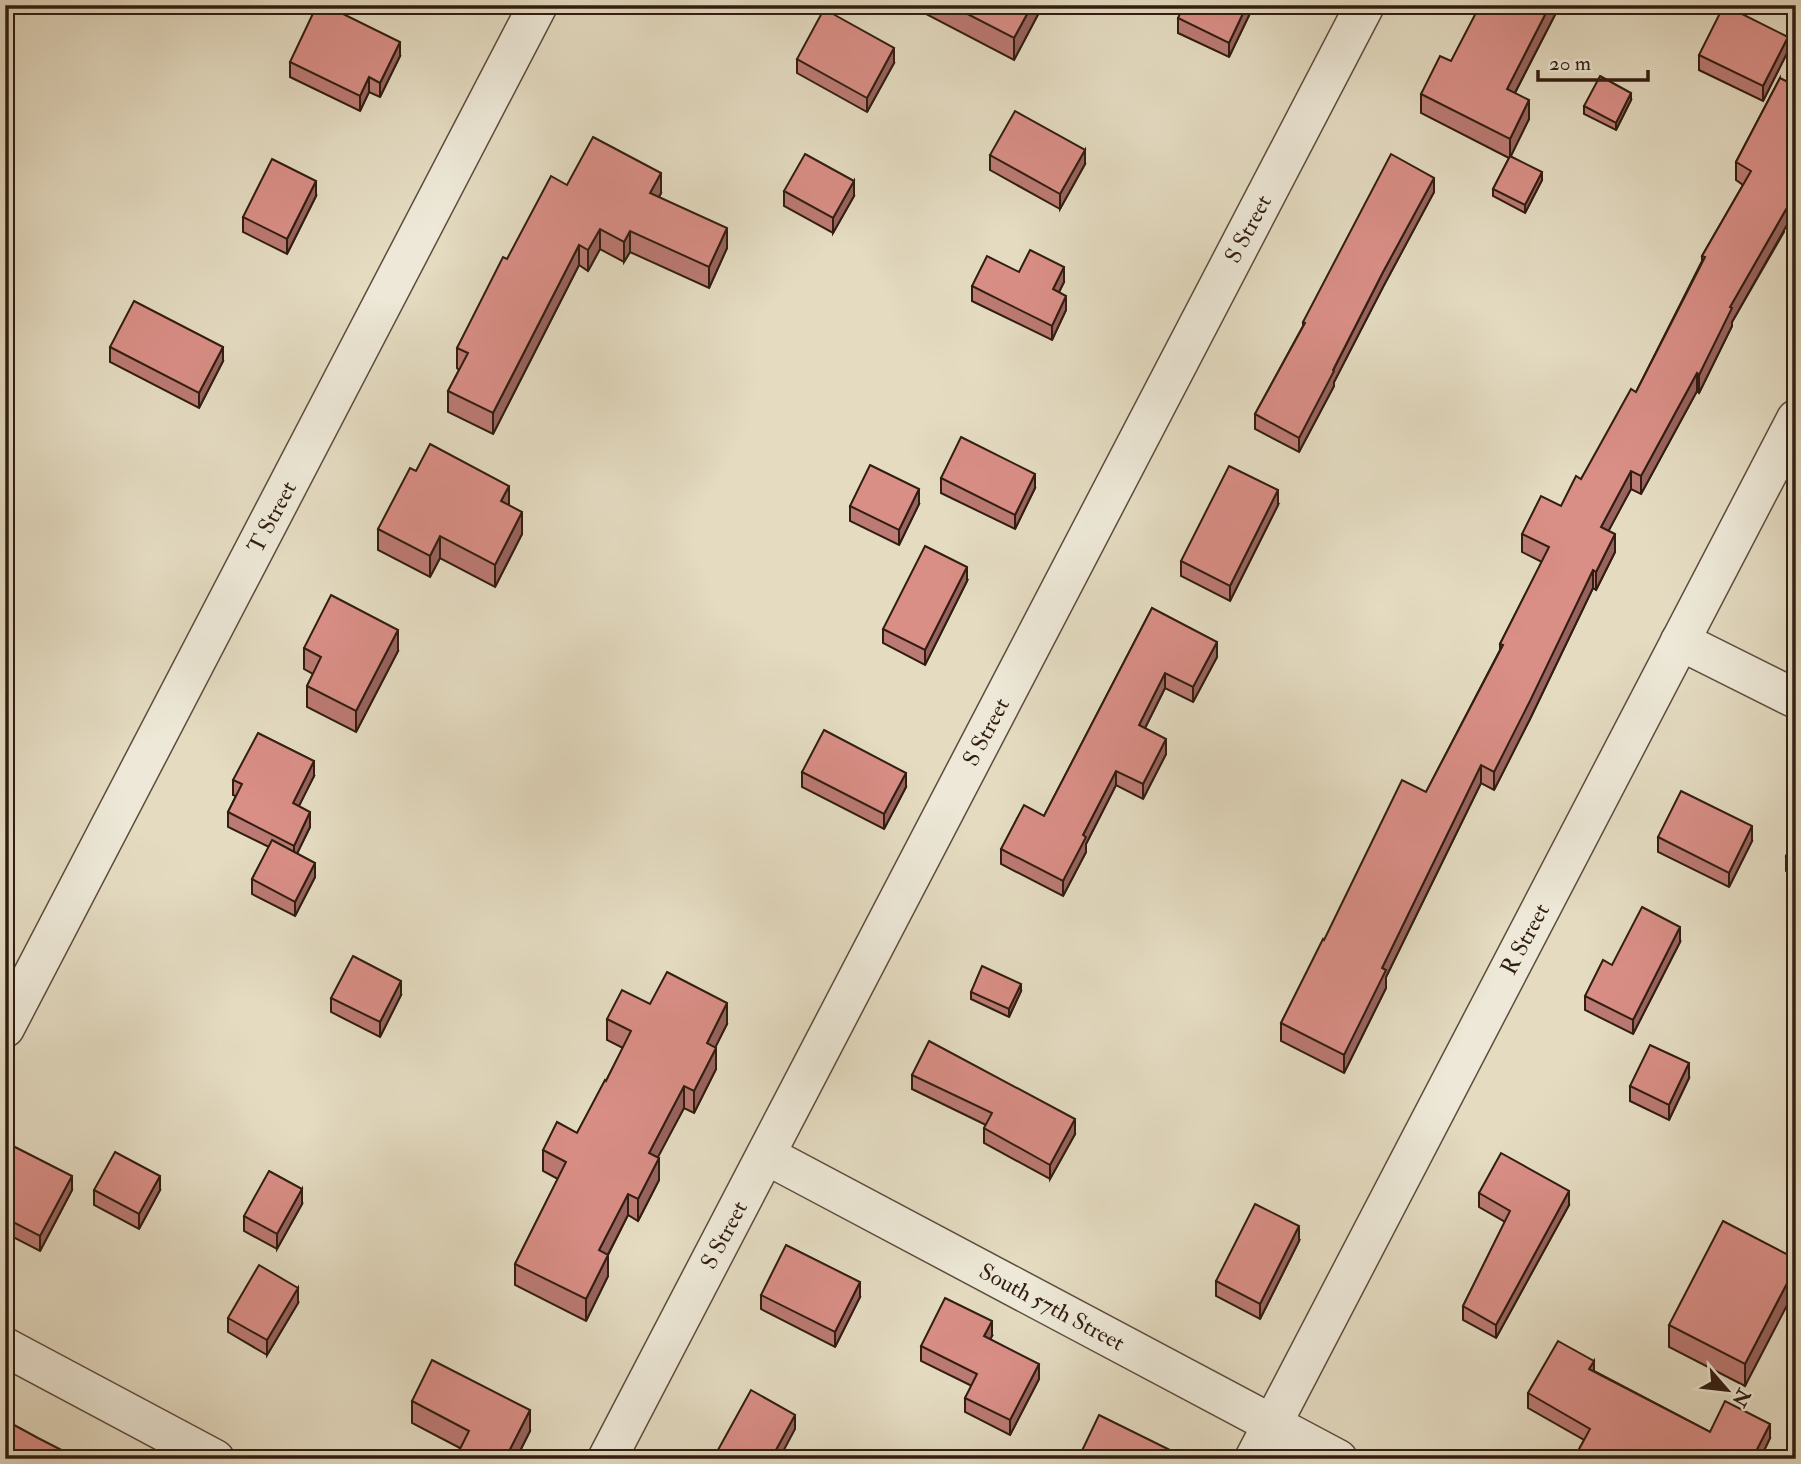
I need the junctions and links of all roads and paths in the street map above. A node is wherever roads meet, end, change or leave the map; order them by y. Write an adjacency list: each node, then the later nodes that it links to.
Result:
1 (538, 5): 6 (street, T Street)
2 (1365, 5): 7 (street, S Street)
3 (1796, 419): 4 (street, R Street)
4 (1680, 641): 5 (street); 9 (street, R Street)
5 (1796, 699)
6 (5, 1028)
7 (766, 1155): 9 (street, South 57th Street); 11 (street, S Street)
8 (5, 1346): 10 (street)
9 (1272, 1424): 12 (street, R Street); 13 (street, South 57th Street)
10 (215, 1459)
11 (607, 1459)
12 (1254, 1459)
13 (1338, 1459)

